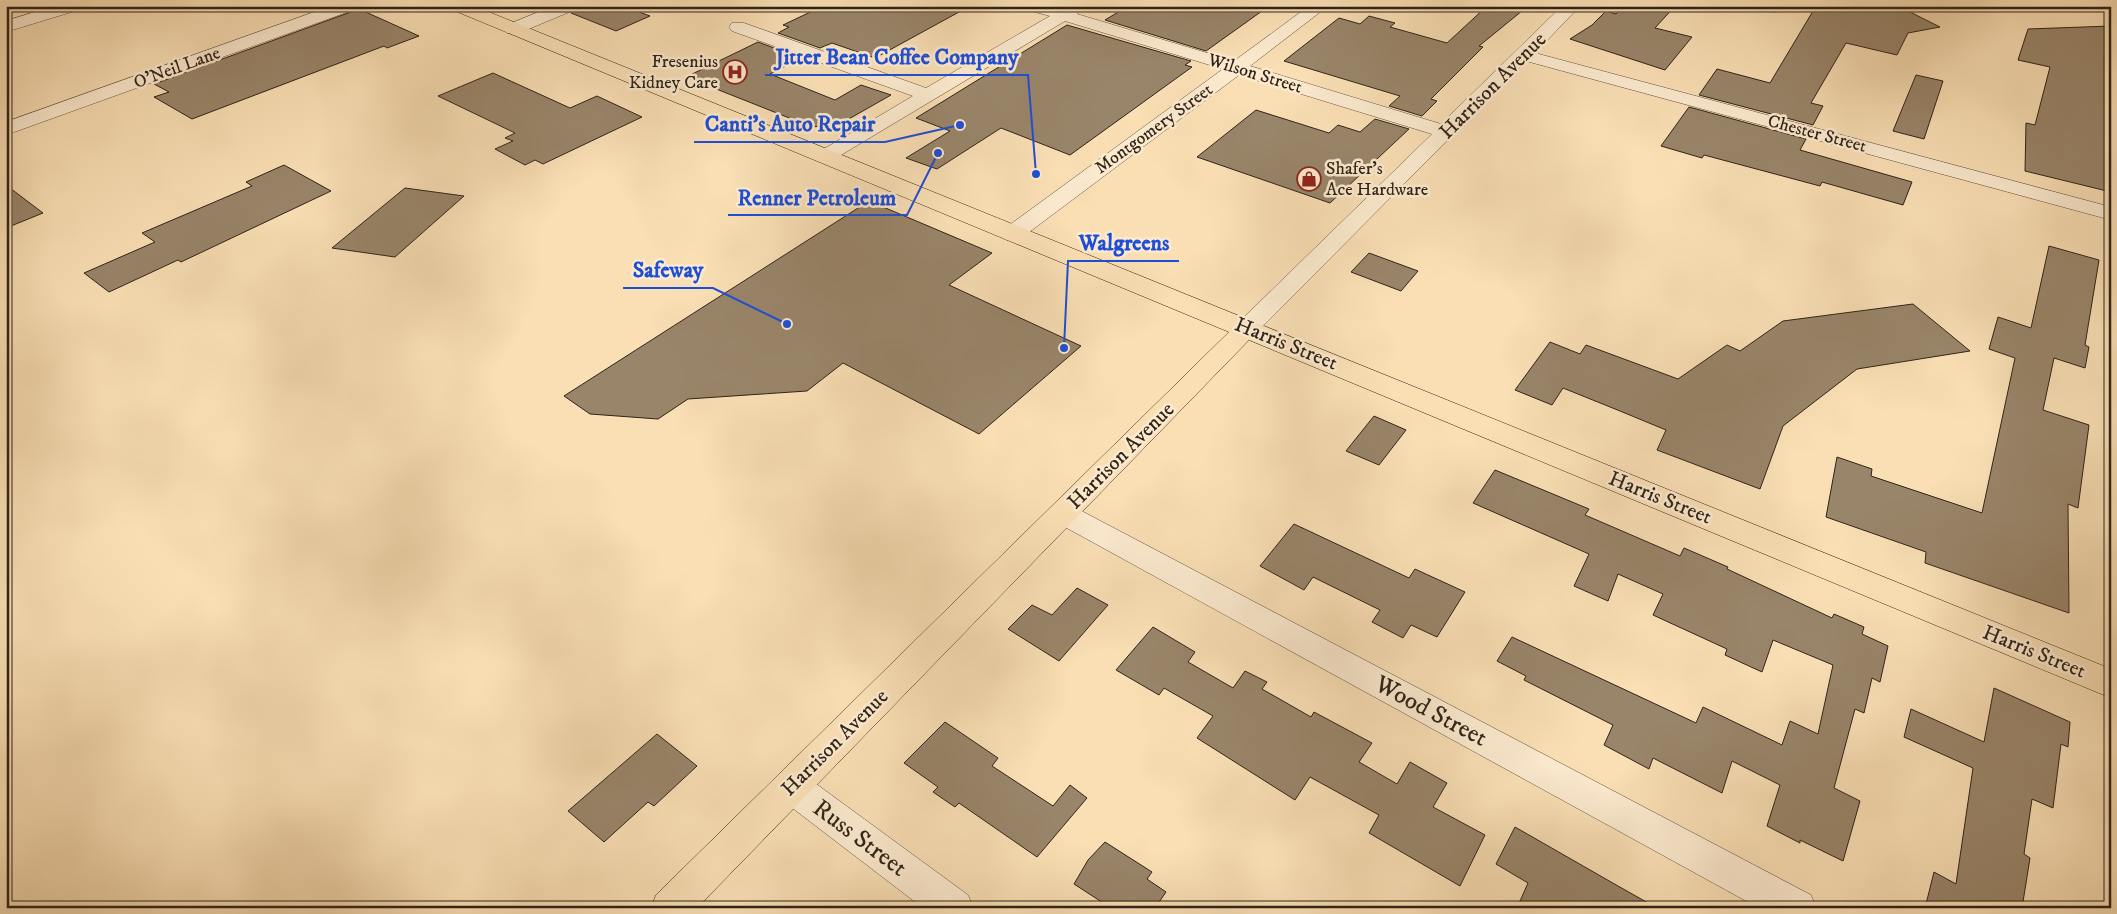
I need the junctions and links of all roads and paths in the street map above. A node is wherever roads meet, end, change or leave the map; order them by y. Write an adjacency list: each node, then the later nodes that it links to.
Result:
1 (72, 6): 9 (street)
2 (347, 6): 15 (street, O'Neil Lane)
3 (459, 6): 11 (main road, Harris Street)
4 (568, 6): 11 (street)
5 (1034, 6): 8 (street, Wilson Street)
6 (1320, 6): 13 (street, Montgomery Street)
7 (1572, 6): 12 (street, Harrison Avenue)
8 (1071, 10): 13 (street, Wilson Street); 14 (street)
9 (6, 27)
10 (738, 27): 14 (street)
11 (513, 29): 17 (main road, Harris Street)
12 (1523, 55): 16 (street, Harrison Avenue); 18 (street, Chester Street)
13 (1236, 68): 16 (street, Wilson Street); 19 (street, Montgomery Street)
14 (927, 95): 17 (street)
15 (6, 129)
16 (1446, 132): 20 (street, Harrison Avenue)
17 (824, 157): 19 (main road, Harris Street)
18 (2111, 214)
19 (1012, 234): 20 (main road, Harris Street)
20 (1247, 328): 21 (main road, Harrison Avenue); 22 (main road, Harris Street)
21 (1064, 514): 23 (main road, Harrison Avenue); 26 (street, Wood Street)
22 (2111, 684)
23 (791, 786): 24 (main road, Harrison Avenue); 25 (street, Russ Street)
24 (670, 908)
25 (954, 908)
26 (1797, 908)

